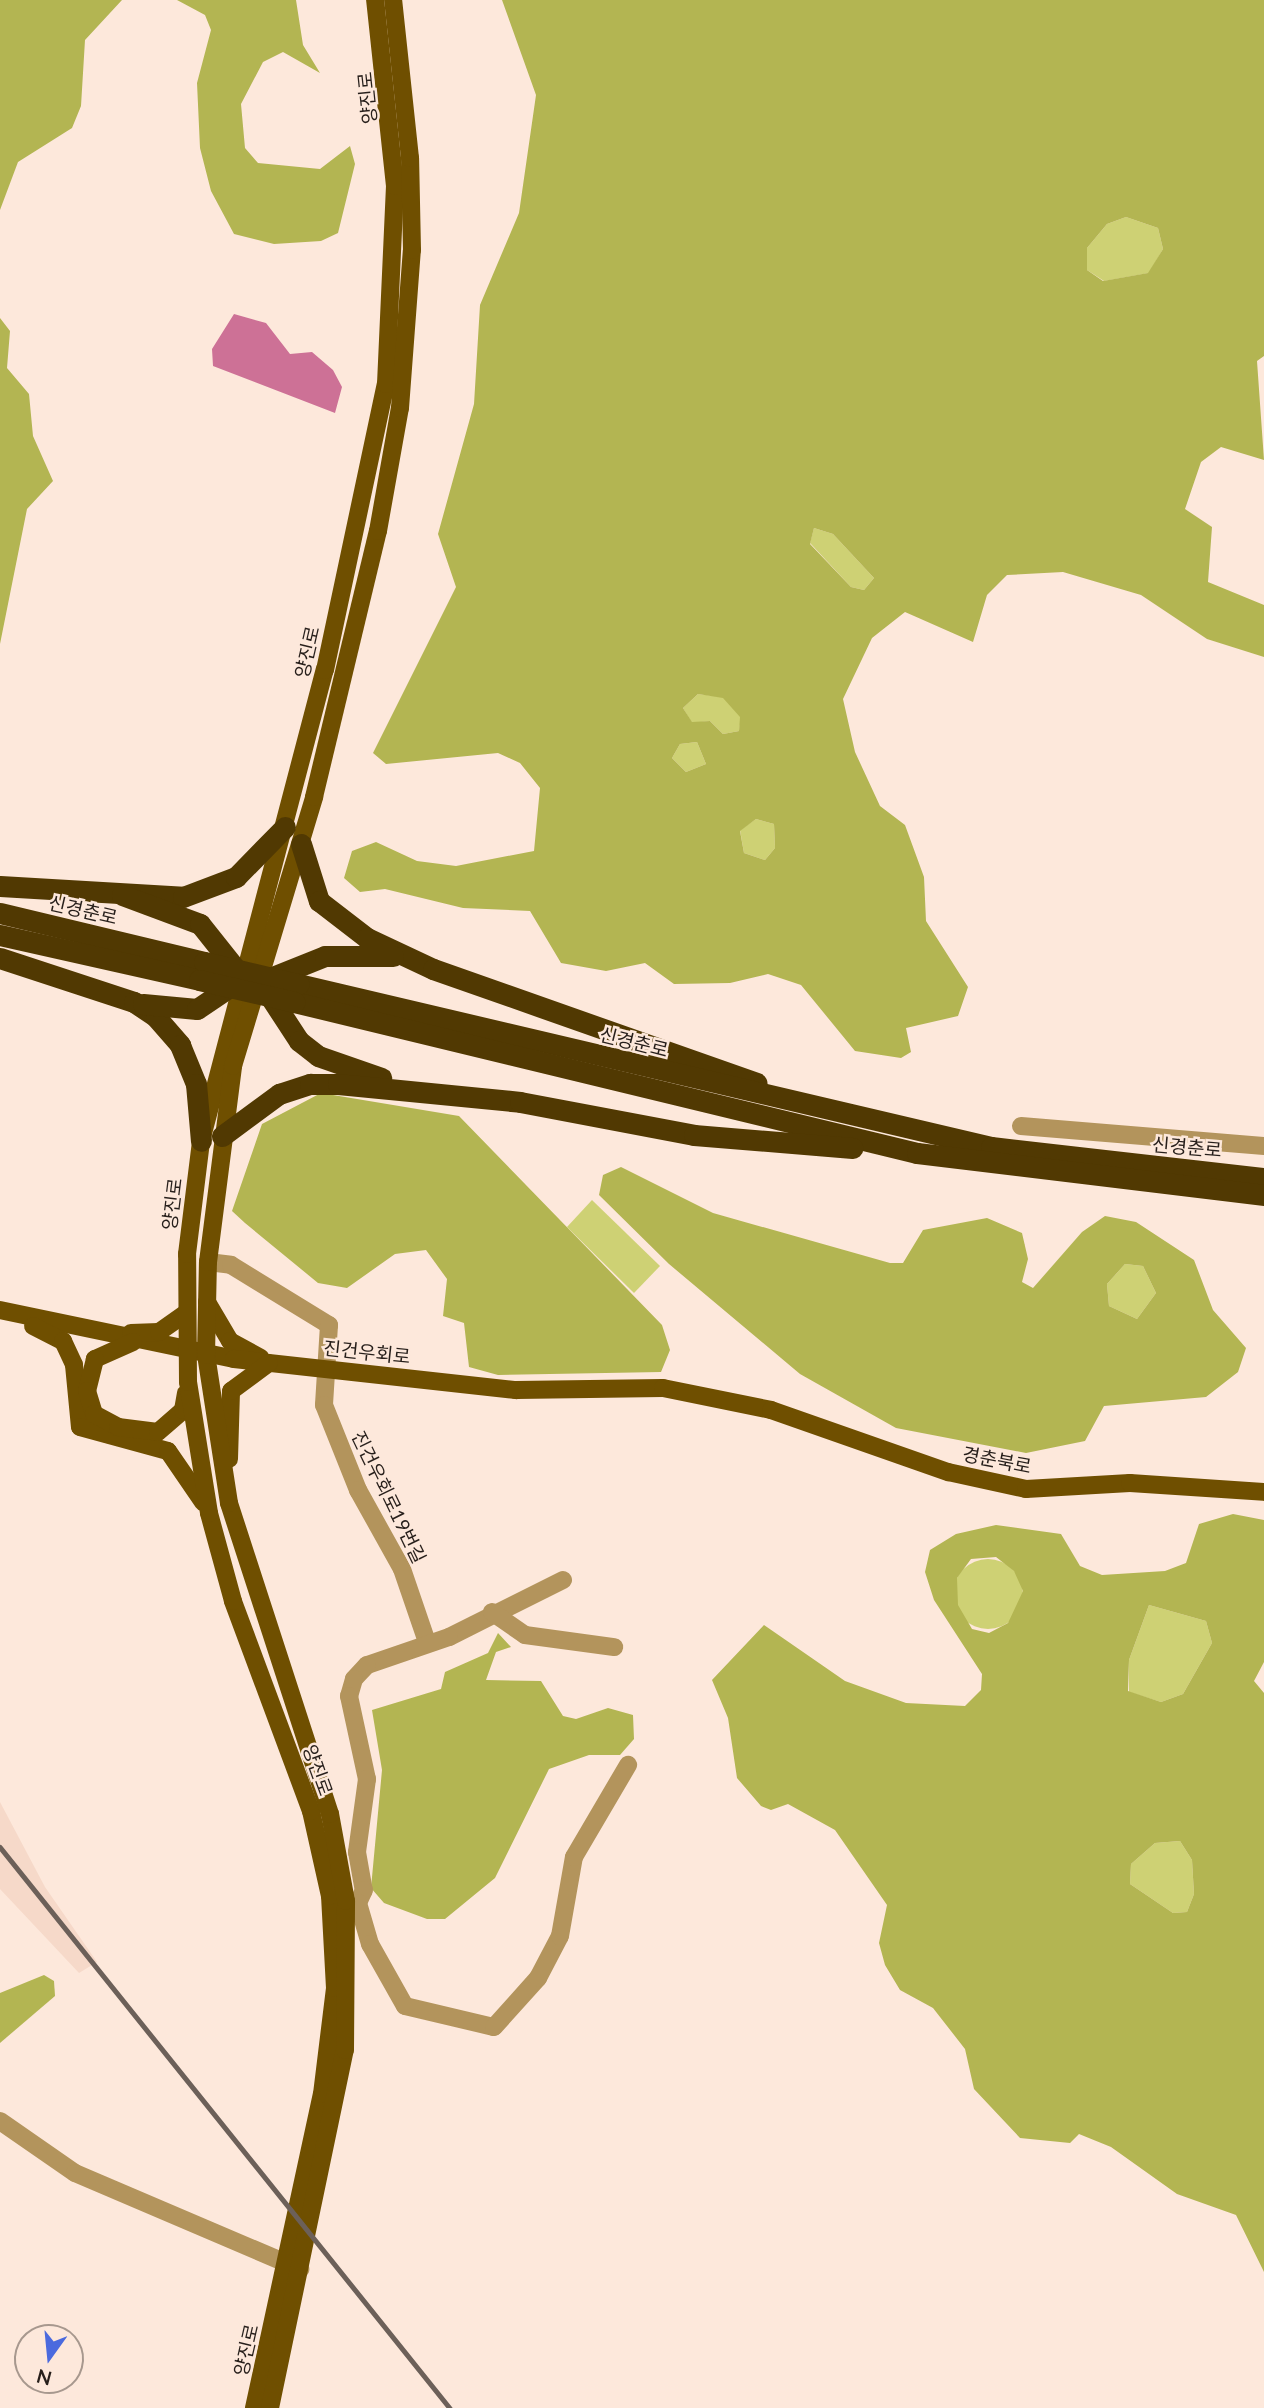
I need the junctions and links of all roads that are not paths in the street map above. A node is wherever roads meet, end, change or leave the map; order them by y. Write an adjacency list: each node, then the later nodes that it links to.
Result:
1 (375, 0): 3 (main road, 양진로)
2 (393, 0): 4 (main road, 양진로)
3 (285, 827): 6 (highway); 12 (main road, 양진로)
4 (301, 844): 10 (highway); 12 (main road, 양진로)
5 (0, 886): 6 (highway)
6 (122, 895): 12 (highway)
7 (0, 914): 11 (highway, 신경춘로)
8 (0, 935): 11 (highway, 신경춘로)
9 (0, 958): 14 (highway)
10 (406, 958): 12 (highway); 16 (highway)
11 (201, 971): 13 (highway, 신경춘로, bridge)
12 (252, 980): 14 (highway); 15 (highway); 18 (main road, 양진로)
13 (296, 993): 16 (highway, 신경춘로); 20 (highway, 신경춘로)
14 (134, 1002): 18 (highway)
15 (446, 1093): 18 (highway); 20 (highway)
16 (885, 1126): 21 (highway, 신경춘로)
17 (1021, 1126): 19 (street)
18 (212, 1138): 23 (main road, 양진로); 26 (main road, 양진로)
19 (1264, 1146)
20 (917, 1153): 22 (highway, 신경춘로)
21 (1264, 1178)
22 (1264, 1195)
23 (208, 1262): 24 (main road, 양진로); 32 (street, 진건우회로19번길)
24 (207, 1302): 30 (main road, 양진로); 31 (main road)
25 (4, 1312): 27 (main road, 진건우회로); 37 (main road)
26 (185, 1314): 27 (main road); 29 (main road, 양진로)
27 (97, 1334): 28 (main road, 진건우회로)
28 (136, 1341): 29 (main road, 진건우회로); 33 (main road)
29 (186, 1351): 30 (main road, 진건우회로); 33 (main road, 양진로)
30 (206, 1355): 31 (main road, 진건우회로); 35 (main road, 양진로)
31 (269, 1363): 32 (main road, 진건우회로); 35 (main road)
32 (328, 1368): 34 (main road, 진건우회로); 40 (street, 진건우회로19번길)
33 (188, 1382): 37 (main road, 양진로)
34 (733, 1400): 36 (main road, 경춘북로)
35 (225, 1483): 43 (main road, 양진로)
36 (1264, 1492)
37 (209, 1513): 46 (main road, 양진로)
38 (564, 1580): 39 (street)
39 (492, 1612): 40 (street); 41 (street)
40 (427, 1642): 44 (street)
41 (614, 1647)
42 (628, 1765): 44 (street)
43 (348, 1945): 44 (street); 46 (main road, 양진로)
44 (372, 1947)
45 (0, 2121): 46 (street)
46 (293, 2266): 47 (main road, 양진로); 48 (main road, 양진로)
47 (254, 2408)
48 (270, 2408)

